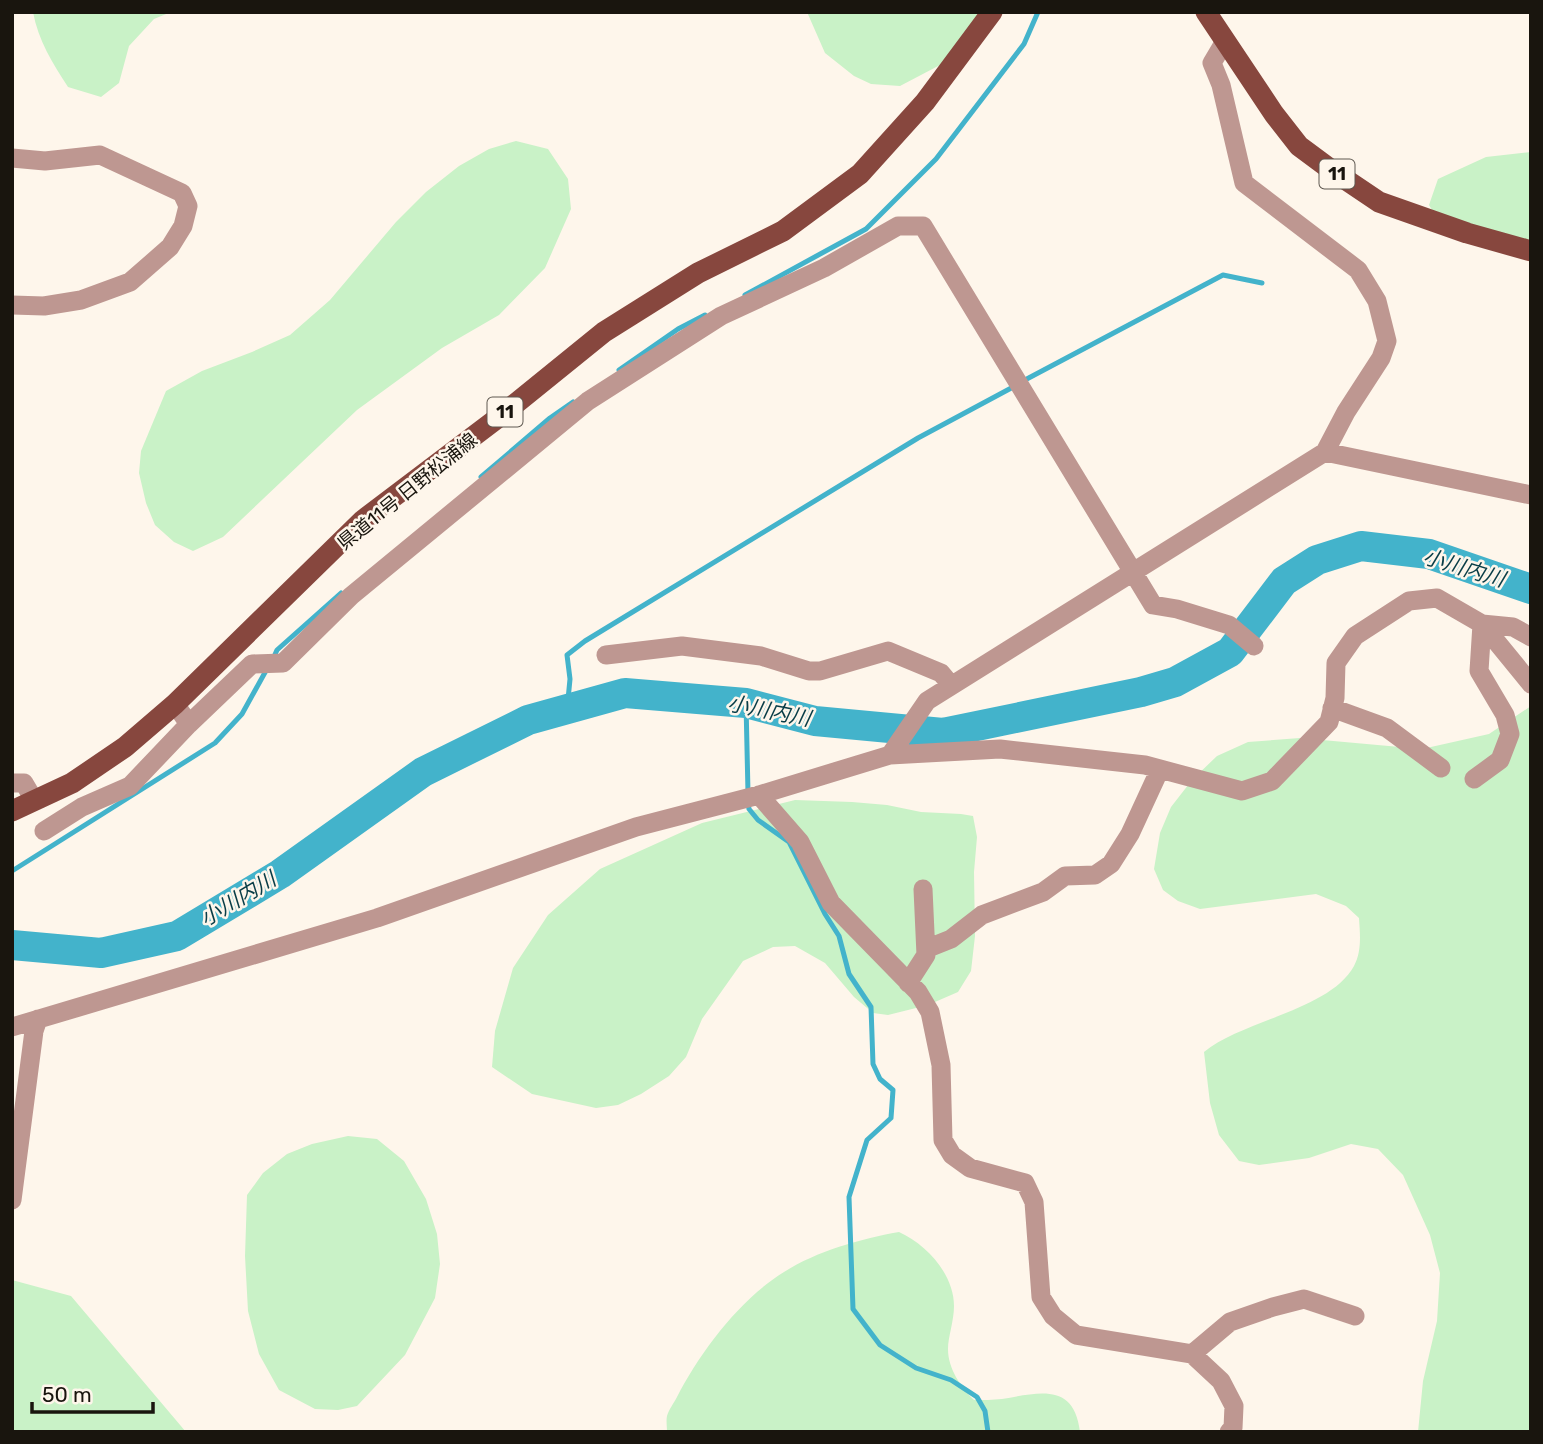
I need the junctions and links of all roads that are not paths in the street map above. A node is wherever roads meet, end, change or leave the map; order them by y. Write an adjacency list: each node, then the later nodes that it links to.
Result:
1 (992, 12): 16 (main road, 県道11号 日野松浦線 / 11)
2 (1210, 14): 3 (main road, 11)
3 (1225, 41): 5 (main road, 11); 7 (street)
4 (12, 158): 6 (street)
5 (1531, 251)
6 (12, 305)
7 (1325, 452): 8 (street); 9 (street)
8 (1531, 495)
9 (1133, 574): 12 (street); 15 (street); 18 (street)
10 (1482, 625): 11 (street); 14 (street); 17 (street); 22 (street)
11 (1531, 637)
12 (1254, 646)
13 (606, 655): 15 (street)
14 (1531, 684)
15 (951, 685): 19 (street)
16 (175, 704): 18 (street); 25 (main road, 県道11号 日野松浦線 / 11)
17 (1332, 708): 20 (street); 21 (street)
18 (189, 724): 27 (street)
19 (890, 755): 21 (street); 24 (street)
20 (1441, 768)
21 (1160, 769): 29 (street)
22 (1474, 779)
23 (12, 783): 25 (street)
24 (759, 795): 30 (street); 31 (street)
25 (34, 800): 26 (main road, 県道11号 日野松浦線 / 11)
26 (12, 811)
27 (44, 831)
28 (923, 889): 29 (street)
29 (926, 949): 30 (street)
30 (908, 983): 35 (street)
31 (38, 1019): 32 (street); 33 (street)
32 (12, 1027)
33 (12, 1200)
34 (1354, 1316): 35 (street)
35 (1192, 1354): 36 (street)
36 (1229, 1432)

